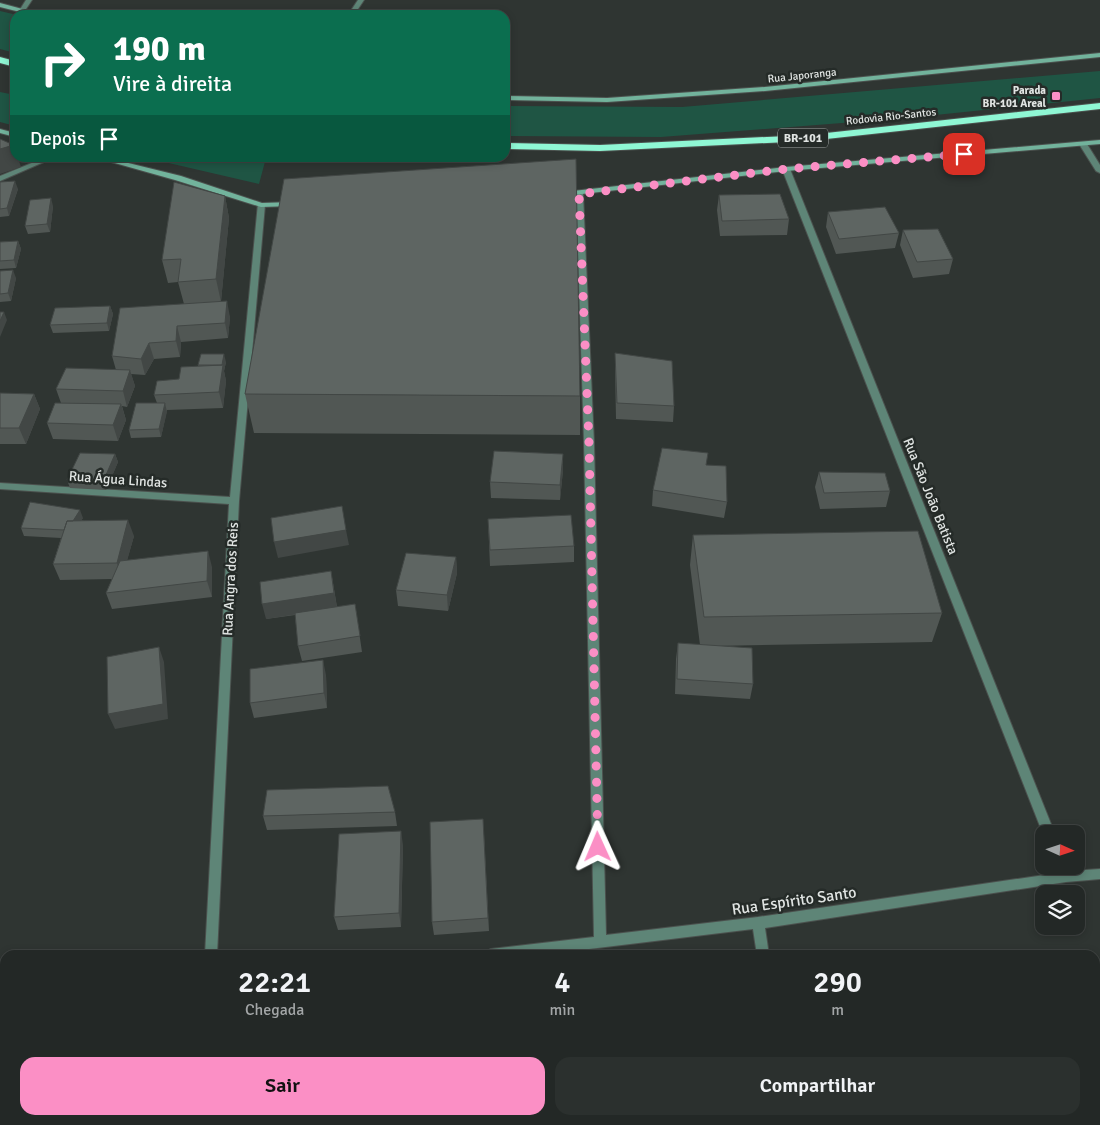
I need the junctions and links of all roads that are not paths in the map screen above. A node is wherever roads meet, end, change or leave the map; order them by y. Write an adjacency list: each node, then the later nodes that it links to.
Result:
1 (0, 5): 2 (main road)
2 (18, 10)
3 (1100, 55): 4 (main road, Rua Japoranga)
4 (510, 98)
5 (1100, 106): 8 (highway, Rodovia Rio-Santos / BR-101)
6 (1100, 142): 7 (main road)
7 (1082, 144): 11 (main road); 12 (street)
8 (510, 146)
9 (40, 162): 13 (street)
10 (116, 162): 16 (main road)
11 (786, 169): 14 (main road); 20 (street, Rua São João Batista)
12 (1100, 171)
13 (0, 180)
14 (579, 194): 15 (main road); 25 (street)
15 (560, 195)
16 (261, 204): 17 (main road); 19 (street, Rua Angra dos Reis)
17 (300, 204)
18 (0, 486): 19 (street, Rua Água Lindas)
19 (234, 501): 26 (street, Rua Angra dos Reis)
20 (1045, 825)
21 (1085, 873): 22 (street, Rua Espírito Santo)
22 (1100, 874)
23 (1046, 875): 24 (street, Rua Espírito Santo)
24 (758, 923): 25 (street, Rua Espírito Santo); 28 (street)
25 (600, 943): 27 (street, Rua Espírito Santo)
26 (211, 950)
27 (536, 950)
28 (762, 950)

